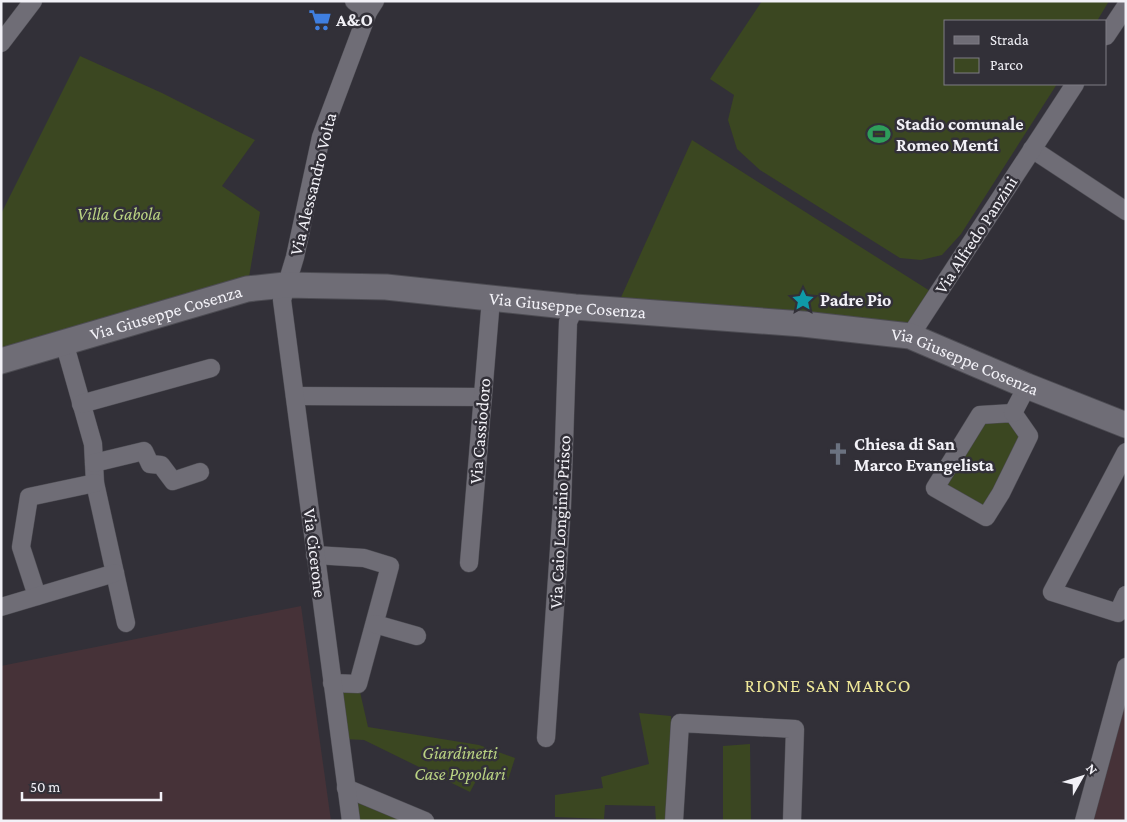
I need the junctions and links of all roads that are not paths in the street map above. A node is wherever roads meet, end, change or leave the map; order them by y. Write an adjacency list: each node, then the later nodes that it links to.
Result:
1 (33, 1): 5 (street)
2 (366, 5): 9 (street, Via Alessandro Volta)
3 (1126, 6): 4 (street)
4 (1107, 34)
5 (1, 43)
6 (1074, 85): 7 (street, Via Alfredo Panzini)
7 (1032, 149): 8 (street); 12 (street, Via Alfredo Panzini)
8 (1126, 211)
9 (285, 285): 10 (main road, Via Giuseppe Cosenza); 13 (main road, Via Giuseppe Cosenza); 17 (street, Via Cicerone)
10 (491, 299): 11 (main road, Via Giuseppe Cosenza); 18 (street, Via Cassiodoro)
11 (575, 307): 12 (main road, Via Giuseppe Cosenza); 37 (street, Via Caio Longinio Prisco)
12 (910, 336): 16 (main road, Via Giuseppe Cosenza)
13 (64, 342): 14 (main road, Via Giuseppe Cosenza); 19 (street)
14 (1, 361)
15 (211, 368): 19 (street)
16 (1026, 386): 20 (street); 21 (main road, Via Giuseppe Cosenza)
17 (295, 396): 18 (street); 26 (street, Via Cicerone)
18 (483, 397): 27 (street, Via Cassiodoro)
19 (81, 404): 23 (street)
20 (1013, 413): 20 (street)
21 (1126, 424)
22 (1126, 452): 29 (street)
23 (94, 463): 24 (street); 25 (street)
24 (200, 472)
25 (95, 483): 28 (street); 30 (street)
26 (315, 555): 33 (street); 36 (street, Via Cicerone)
27 (470, 563)
28 (115, 573): 30 (street); 32 (street)
29 (1126, 595)
30 (37, 596): 31 (street)
31 (1, 607)
32 (126, 623)
33 (375, 624): 34 (street); 36 (street)
34 (417, 636)
35 (1126, 667): 43 (street)
36 (332, 683): 38 (street, Via Cicerone)
37 (546, 738)
38 (346, 788): 39 (street, Via Cicerone); 40 (street)
39 (351, 821)
40 (425, 821)
41 (674, 821): 42 (street)
42 (792, 821)
43 (1084, 821)

